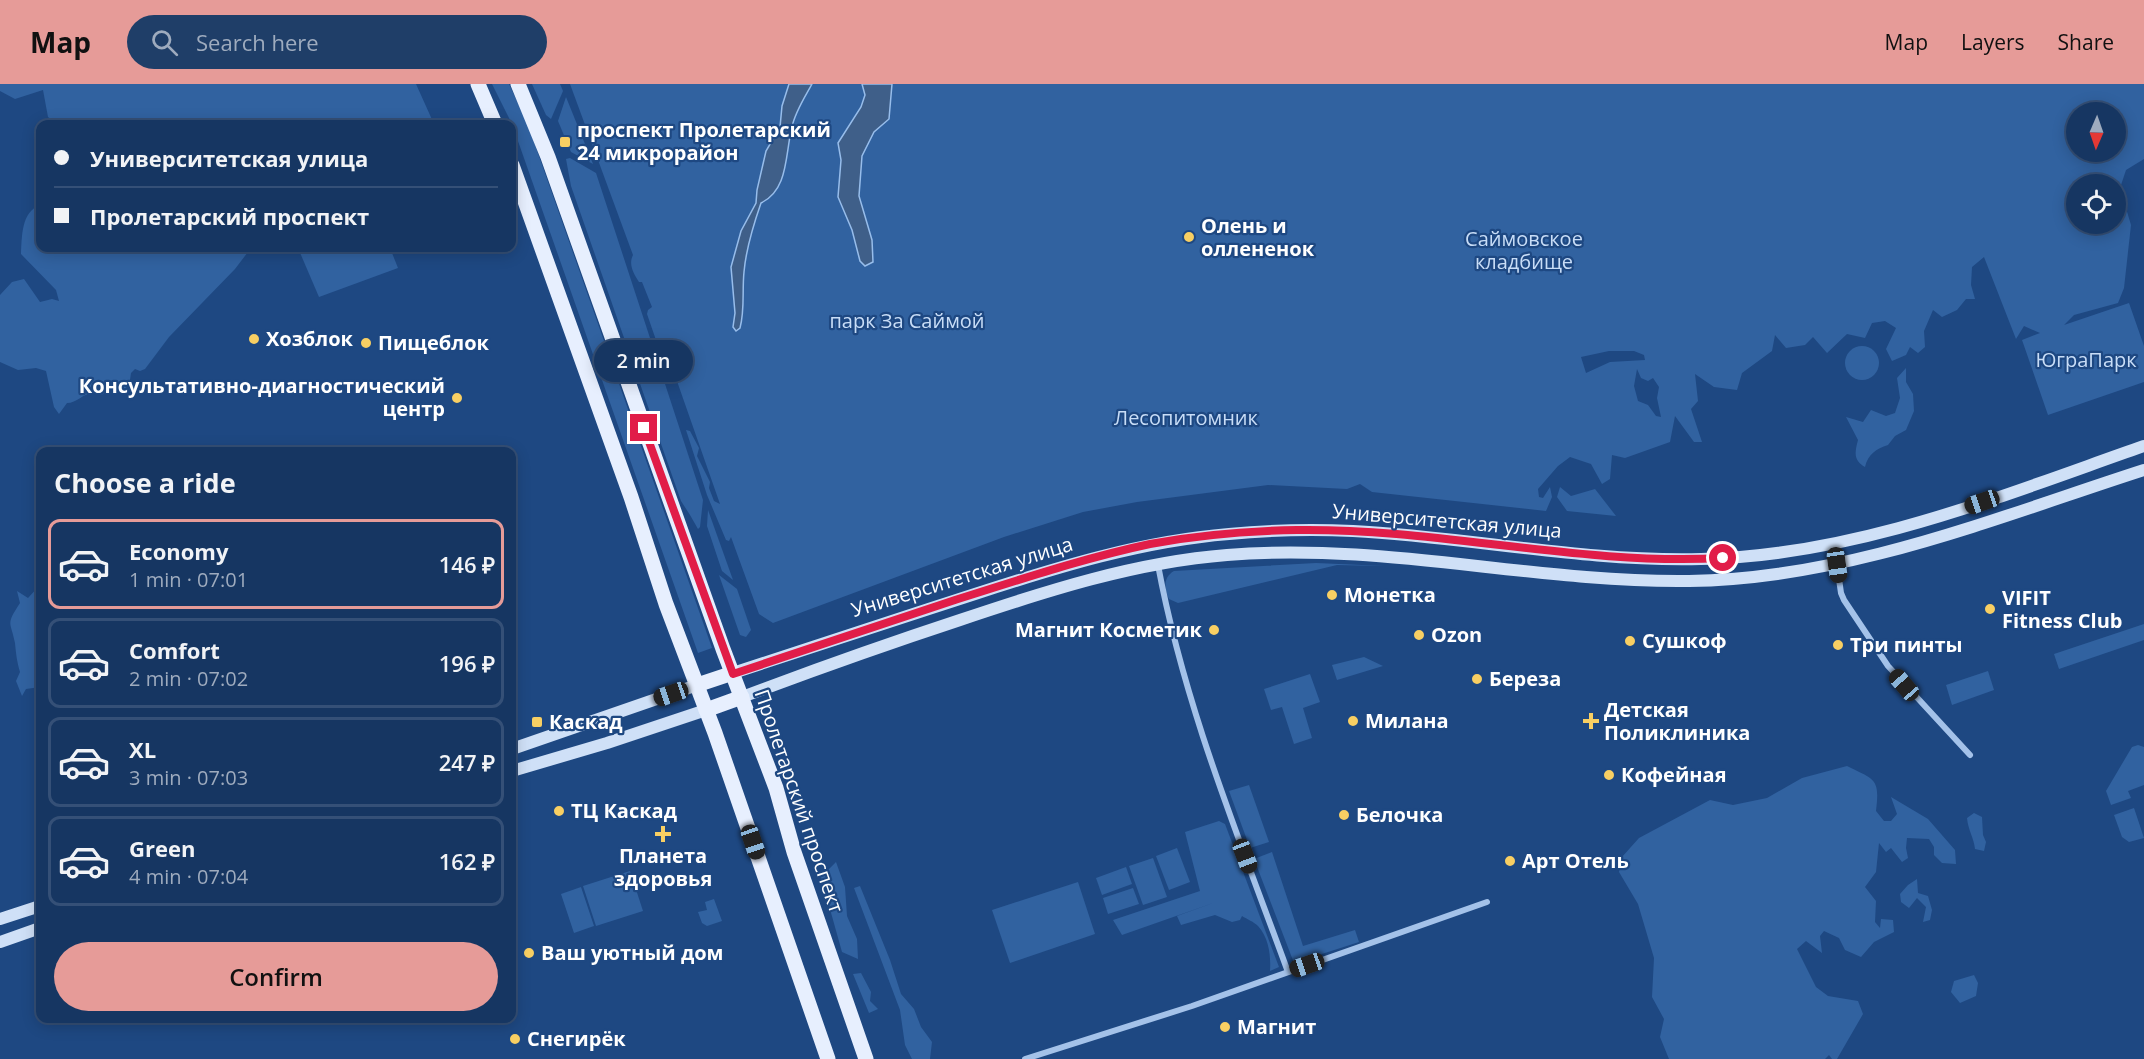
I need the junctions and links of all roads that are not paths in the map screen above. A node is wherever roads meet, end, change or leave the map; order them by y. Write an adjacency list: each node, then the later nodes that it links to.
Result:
1 (478, 84): 3 (main road)
2 (518, 84): 9 (main road, Пролетарский проспект)
3 (493, 120)
4 (516, 176): 10 (main road)
5 (2144, 446): 9 (main road, Университетская улица)
6 (2144, 470): 8 (main road, Университетская улица)
7 (1158, 565): 8 (main road, Университетская улица); 11 (main road, Университетская улица); 21 (street)
8 (1837, 565): 14 (street)
9 (733, 674): 10 (main road, Университетская улица); 11 (main road, Пролетарский проспект)
10 (697, 685): 12 (main road); 13 (main road, Университетская улица)
11 (742, 697): 12 (main road, Университетская улица); 23 (main road, Пролетарский проспект)
12 (706, 710): 15 (main road, Университетская улица); 22 (main road)
13 (516, 748)
14 (1970, 755)
15 (516, 770)
16 (1486, 902): 21 (street)
17 (36, 907): 18 (main road)
18 (0, 919)
19 (36, 929): 20 (main road)
20 (0, 942)
21 (1288, 972): 24 (street)
22 (828, 1059)
23 (866, 1059)
24 (1025, 1059)

